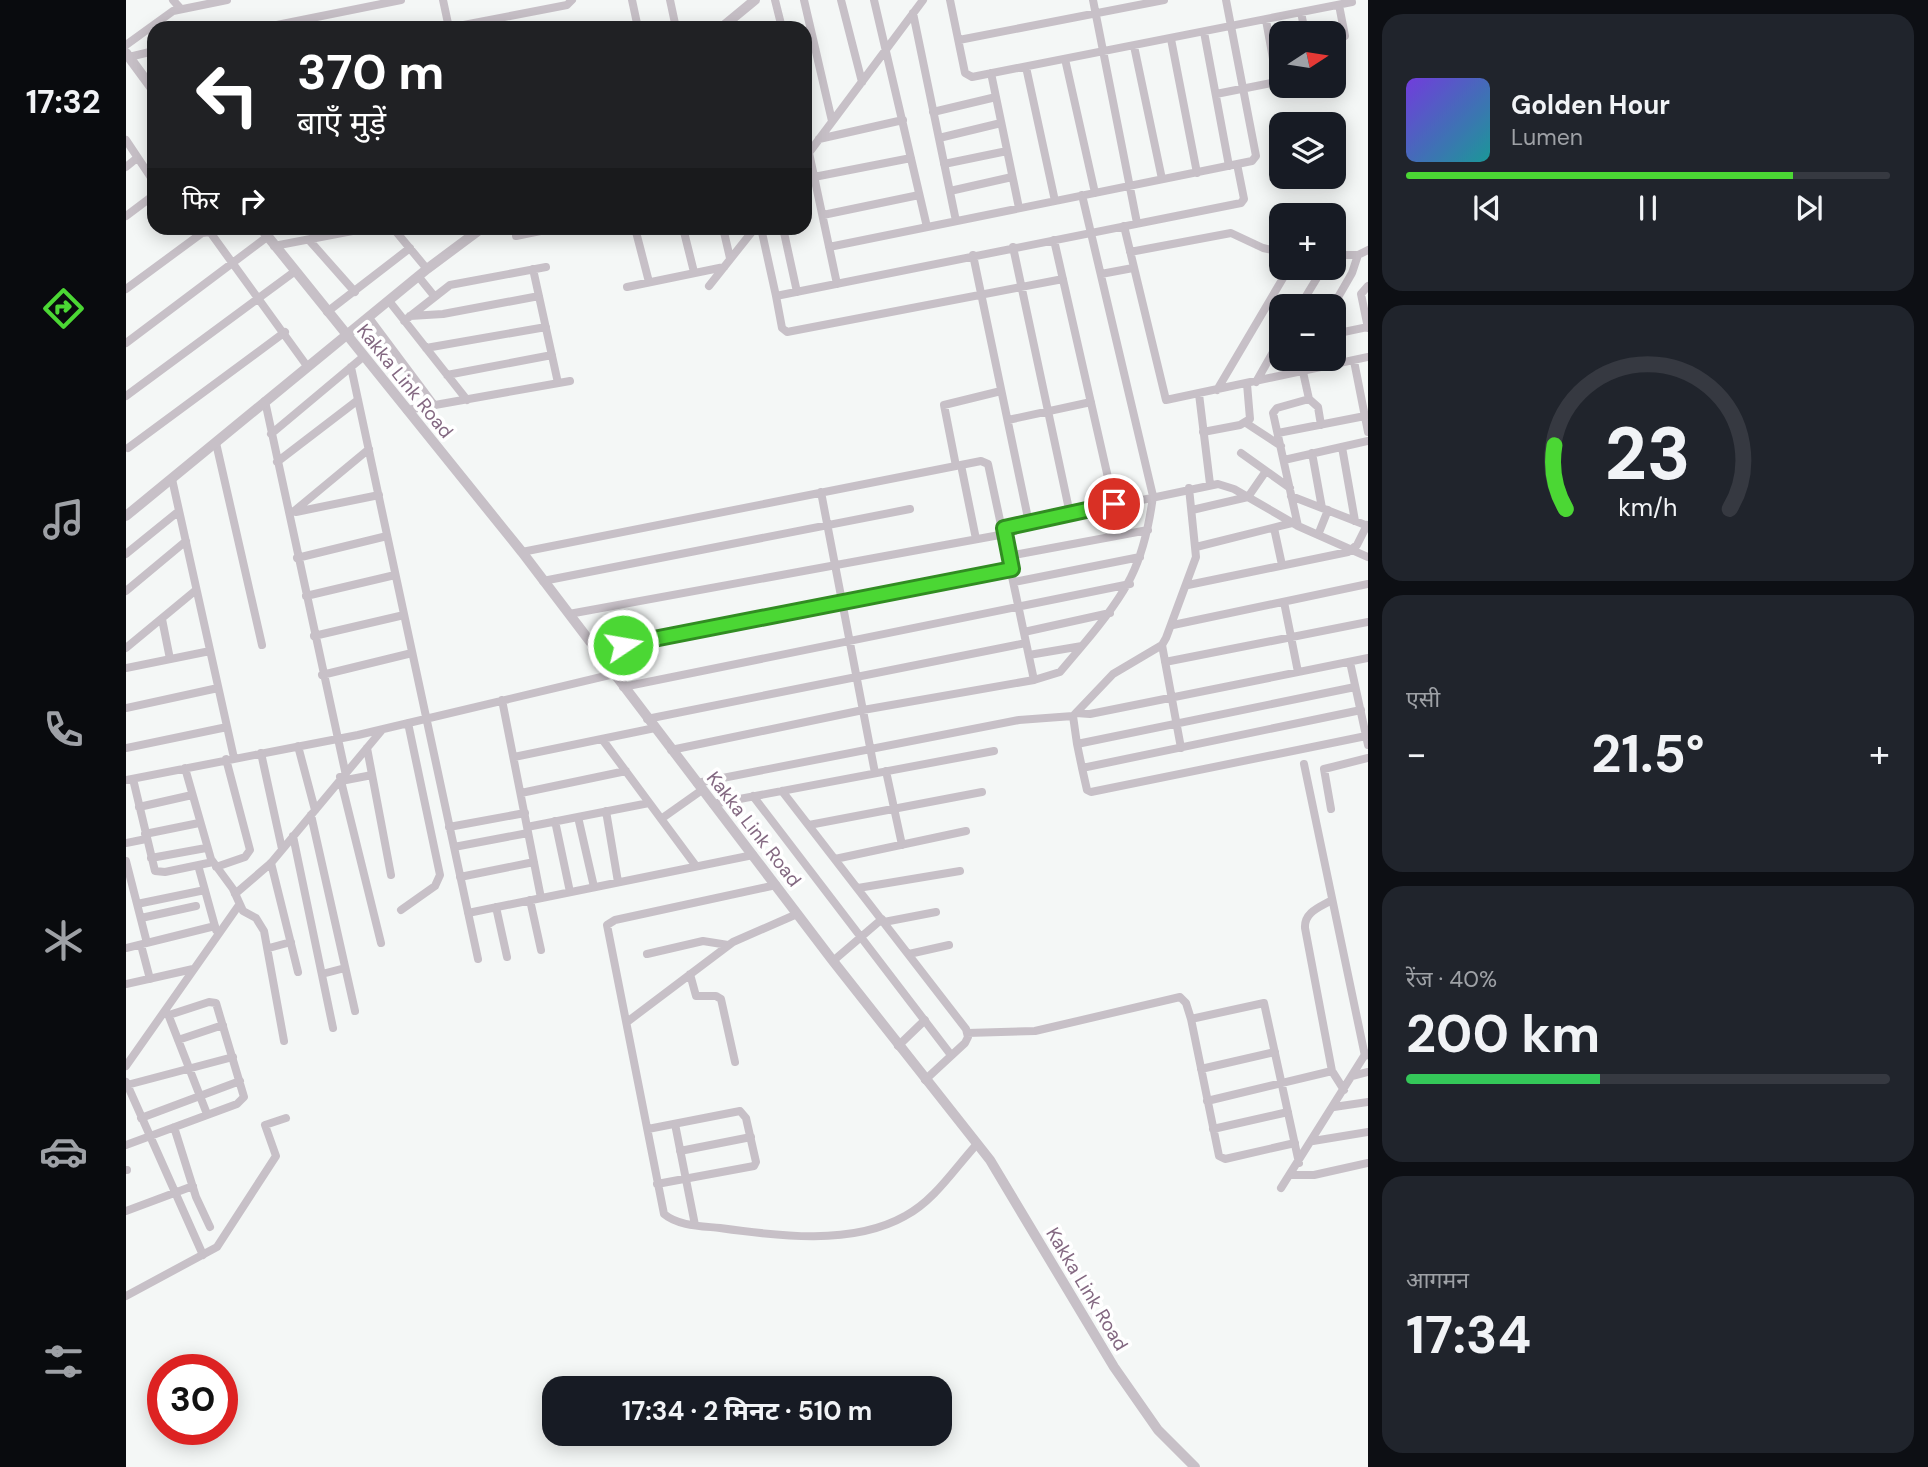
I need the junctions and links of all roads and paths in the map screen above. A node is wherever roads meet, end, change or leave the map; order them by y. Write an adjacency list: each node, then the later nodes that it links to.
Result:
1 (173, 0): 21 (street)
2 (227, 0): 21 (street)
3 (401, 0): 28 (street)
4 (443, 0): 29 (street)
5 (572, 0): 30 (street)
6 (632, 0): 31 (street)
7 (670, 0): 32 (street)
8 (755, 0): 19 (street)
9 (775, 0): 35 (street)
10 (804, 0): 36 (street)
11 (841, 0): 56 (street)
12 (874, 0): 48 (street)
13 (923, 0): 22 (street)
14 (951, 0): 45 (street)
15 (1093, 0): 24 (street)
16 (1164, 0): 24 (street)
17 (1226, 0): 39 (street)
18 (1352, 2): 20 (street)
19 (743, 4): 25 (street)
20 (1339, 5): 23 (street); 38 (street)
21 (180, 8): 27 (street)
22 (914, 8): 48 (street); 61 (street)
23 (1301, 12): 26 (street); 37 (street)
24 (1095, 14): 45 (street); 50 (street)
25 (735, 16): 33 (street); 34 (street)
26 (1266, 20): 39 (street); 42 (street)
27 (160, 21)
28 (304, 21)
29 (447, 21)
30 (484, 21)
31 (636, 21)
32 (674, 21)
33 (729, 21)
34 (736, 21)
35 (780, 21)
36 (809, 21)
37 (1303, 21)
38 (1343, 21)
39 (1231, 26): 41 (street); 58 (street)
40 (147, 30): 46 (street)
41 (1204, 32): 44 (street); 59 (street)
42 (1269, 34)
43 (812, 35): 63 (street)
44 (1171, 39): 47 (street); 77 (street)
45 (959, 40): 54 (street)
46 (126, 44)
47 (1134, 46): 50 (street); 80 (street)
48 (886, 49): 56 (street); 62 (street)
49 (147, 52): 51 (street)
50 (1103, 52): 52 (street); 81 (street)
51 (127, 55): 55 (street)
52 (1065, 60): 53 (street); 83 (street)
53 (1026, 67): 54 (street); 87 (street)
54 (991, 74): 60 (street)
55 (147, 80)
56 (862, 82): 63 (street)
57 (1269, 83): 58 (street)
58 (1243, 88): 59 (street); 73 (street)
59 (1216, 94): 73 (street)
60 (996, 97): 61 (street); 64 (street)
61 (933, 112): 65 (street)
62 (902, 120): 66 (street); 71 (street)
63 (832, 121): 66 (street)
64 (1001, 123): 65 (street); 69 (street)
65 (939, 138): 72 (street)
66 (819, 139): 68 (street)
67 (126, 140): 70 (street)
68 (812, 148)
69 (1007, 151): 72 (street); 79 (street)
70 (138, 158): 74 (street); 76 (street)
71 (911, 158): 78 (street); 84 (street)
72 (944, 164): 82 (street)
73 (1233, 165): 77 (street); 92 (street)
74 (126, 167)
75 (812, 171): 78 (street)
76 (147, 172)
77 (1197, 173): 80 (street)
78 (814, 177): 89 (street)
79 (1012, 177): 82 (street); 88 (street)
80 (1162, 179): 81 (street)
81 (1129, 186): 83 (street); 92 (street)
82 (950, 191): 91 (street)
83 (1095, 193): 85 (street)
84 (919, 195): 89 (street); 94 (street)
85 (1082, 195): 87 (street); 95 (street)
86 (147, 200): 90 (street)
87 (1055, 201): 88 (street)
88 (1019, 208): 91 (street)
89 (822, 215): 113 (street)
90 (126, 216)
91 (956, 221): 94 (street)
92 (1137, 223): 93 (street)
93 (1124, 226): 95 (street); 118 (street)
94 (927, 227): 113 (street)
95 (1091, 232): 111 (street); 131 (street)
96 (200, 235): 140 (street)
97 (212, 235): 123 (street)
98 (334, 235): 110 (street)
99 (399, 235): 115 (street)
100 (472, 235): 129 (street)
101 (521, 235): 108 (street)
102 (637, 235): 134 (street)
103 (685, 235): 130 (street)
104 (725, 235): 122 (street)
105 (749, 235): 122 (street)
106 (763, 235): 146 (street)
107 (785, 235): 142 (street)
108 (516, 236)
109 (267, 237): 112 (street, Kakka Link Road); 123 (street)
110 (309, 240): 112 (street); 141 (street)
111 (1054, 240): 114 (street); 132 (street)
112 (274, 246): 128 (street, Kakka Link Road)
113 (829, 247): 135 (street)
114 (1013, 247): 119 (street); 139 (street)
115 (410, 248): 129 (street); 141 (street)
116 (1269, 249): 118 (street)
117 (1368, 250): 121 (street)
118 (1130, 252): 126 (street)
119 (973, 255): 135 (street); 143 (street)
120 (1346, 255): 121 (street)
121 (1358, 255): 144 (street)
122 (730, 258): 125 (street)
123 (233, 263): 148 (street); 158 (street)
124 (545, 267): 127 (street)
125 (724, 267): 130 (street); 136 (street)
126 (1133, 268): 131 (street); 175 (street)
127 (533, 269): 145 (street); 147 (street)
128 (294, 271): 148 (street); 150 (street, Kakka Link Road)
129 (422, 272): 147 (street); 149 (street)
130 (694, 272): 134 (street)
131 (1101, 274): 211 (street)
132 (1063, 279): 139 (street); 181 (street)
133 (1282, 280): 173 (street)
134 (649, 282): 138 (street)
135 (837, 284): 142 (street)
136 (709, 286)
137 (1368, 286): 154 (street)
138 (627, 287)
139 (1022, 287): 143 (street); 184 (street)
140 (126, 289)
141 (355, 292): 150 (street)
142 (797, 292): 146 (street)
143 (981, 294): 146 (street); 174 (street)
144 (1340, 294)
145 (539, 296): 152 (street); 153 (street)
146 (776, 296)
147 (435, 297): 152 (street)
148 (260, 298): 155 (street); 176 (street)
149 (388, 301): 151 (street); 152 (street)
150 (327, 312): 157 (street, Kakka Link Road)
151 (369, 318): 157 (street); 182 (street)
152 (407, 319): 159 (street)
153 (546, 327): 159 (street); 160 (street)
154 (1368, 327): 156 (street)
155 (285, 332): 166 (street); 197 (street)
156 (1346, 332)
157 (347, 337): 161 (street, Kakka Link Road); 166 (street)
158 (126, 343)
159 (426, 348): 169 (street)
160 (552, 355): 169 (street); 171 (street)
161 (363, 357): 167 (street); 183 (street, Kakka Link Road)
162 (1368, 357): 164 (street)
163 (1269, 358): 165 (street)
164 (1354, 360): 168 (street); 185 (street)
165 (1267, 361): 172 (street)
166 (307, 366): 180 (street)
167 (351, 367): 178 (street); 192 (street)
168 (1303, 372): 172 (street); 177 (street)
169 (447, 374): 179 (street)
170 (570, 381): 171 (street)
171 (558, 383): 179 (street)
172 (1251, 383): 173 (street); 187 (street)
173 (1217, 390): 175 (street)
174 (1001, 391): 186 (street); 203 (street)
175 (1199, 394): 189 (street)
176 (126, 396)
177 (1309, 399): 188 (street); 191 (street)
178 (358, 400): 198 (street); 202 (street)
179 (467, 400): 182 (street)
180 (265, 401): 192 (street); 194 (street)
181 (1091, 402): 184 (street); 213 (street)
182 (434, 405): 183 (street)
183 (407, 410): 235 (street, Kakka Link Road)
184 (1048, 411): 186 (street); 219 (street)
185 (1365, 416): 188 (street); 190 (street)
186 (1007, 420): 222 (street)
187 (1246, 423): 189 (street); 195 (street)
188 (1321, 425): 191 (street)
189 (1203, 432): 206 (street)
190 (1368, 432)
191 (1278, 433): 195 (street)
192 (271, 434): 202 (street)
193 (1368, 441): 196 (street)
194 (216, 443): 205 (street); 267 (street)
195 (1281, 446): 201 (street)
196 (1342, 447): 200 (street); 221 (street)
197 (128, 448)
198 (369, 449): 210 (street); 218 (street)
199 (1241, 453): 204 (street)
200 (1312, 453): 201 (street); 215 (street)
201 (1284, 460): 209 (street)
202 (277, 462): 218 (street)
203 (958, 466): 208 (street); 228 (street); 231 (street)
204 (1266, 471): 209 (street); 212 (street)
205 (172, 480): 217 (street); 220 (street)
206 (1210, 484): 207 (street); 212 (street)
207 (1189, 488): 211 (street); 216 (street)
208 (821, 492): 223 (street); 235 (street)
209 (1290, 492): 215 (street); 224 (street)
210 (379, 495): 218 (street); 230 (street)
211 (1153, 496): 213 (street); 227 (street)
212 (1248, 498): 216 (street); 224 (street)
213 (1114, 504): 219 (street)
214 (910, 509): 223 (street)
215 (1325, 509): 221 (street); 229 (street)
216 (1192, 510): 233 (street)
217 (179, 511): 232 (street); 236 (street)
218 (291, 513): 240 (street)
219 (1070, 514): 222 (street)
220 (126, 516)
221 (1355, 521): 225 (street)
222 (1029, 523): 228 (street)
223 (828, 525): 241 (street); 245 (street)
224 (1295, 525): 226 (street); 229 (street)
225 (1367, 525): 234 (street)
226 (1274, 528): 233 (street); 242 (street)
227 (1148, 530): 237 (street); 238 (street)
228 (1005, 531): 231 (street); 237 (street)
229 (1318, 535): 234 (street)
230 (387, 537): 240 (street); 244 (street)
231 (976, 539): 241 (street)
232 (186, 541): 250 (street); 251 (street)
233 (1196, 547): 249 (street)
234 (1353, 551): 239 (street); 242 (street)
235 (522, 552): 245 (street, Kakka Link Road)
236 (126, 554)
237 (1009, 555): 243 (street)
238 (1140, 557): 246 (street); 247 (street)
239 (1368, 557)
240 (298, 558): 252 (street)
241 (835, 564): 253 (street); 257 (street)
242 (1282, 565): 249 (street)
243 (1012, 569): 246 (street); 253 (street)
244 (396, 575): 252 (street); 258 (street)
245 (543, 580): 257 (street, Kakka Link Road)
246 (1014, 582): 255 (street)
247 (1130, 584): 255 (street); 256 (street)
248 (1368, 584): 254 (street)
249 (1188, 585): 261 (street)
250 (196, 590): 259 (street); 271 (street)
251 (126, 591)
252 (306, 596): 263 (street)
253 (842, 600): 265 (street); 272 (street)
254 (1284, 602): 261 (street); 264 (street)
255 (1019, 607): 262 (street); 265 (street)
256 (1110, 613): 262 (street); 269 (street)
257 (569, 614): 272 (street, Kakka Link Road)
258 (404, 615): 263 (street); 273 (street)
259 (162, 619): 270 (street); 276 (street)
260 (1368, 622): 264 (street)
261 (1173, 625): 268 (street)
262 (1024, 632): 266 (street)
263 (314, 636): 282 (street)
264 (1290, 637): 277 (street); 280 (street)
265 (850, 640): 283 (street); 285 (street)
266 (1026, 643): 274 (street); 283 (street)
267 (262, 645)
268 (1162, 645): 277 (street); 293 (street)
269 (1082, 646): 274 (street); 284 (street)
270 (126, 648)
271 (210, 651): 276 (street); 287 (street)
272 (596, 651): 281 (street, Kakka Link Road)
273 (412, 653): 282 (street); 294 (street)
274 (1029, 655): 284 (street)
275 (1368, 658): 278 (street)
276 (170, 659): 279 (street)
277 (1165, 662): 288 (street)
278 (1350, 662): 280 (street); 286 (street)
279 (126, 668)
280 (1298, 672): 288 (street)
281 (614, 674): 285 (street, Kakka Link Road); 289 (street)
282 (322, 675): 301 (street)
283 (857, 677): 291 (street); 295 (street)
284 (1034, 680): 291 (street)
285 (623, 687): 295 (street, Kakka Link Road)
286 (1355, 687): 292 (street); 297 (street)
287 (218, 688): 290 (street); 298 (street)
288 (1170, 697): 293 (street); 297 (street)
289 (502, 700): 294 (street); 313 (street)
290 (126, 708)
291 (863, 710): 306 (street); 310 (street)
292 (1361, 710): 303 (street); 309 (street)
293 (1074, 714): 304 (street); 306 (street)
294 (426, 718): 296 (street); 344 (street)
295 (647, 719): 299 (street, Kakka Link Road)
296 (408, 723): 300 (street); 380 (street)
297 (1175, 723): 304 (street); 309 (street)
298 (227, 727): 307 (street); 314 (street)
299 (655, 728): 302 (street); 310 (street, Kakka Link Road)
300 (382, 730): 301 (street); 308 (street)
301 (336, 739): 305 (street); 323 (street)
302 (602, 739): 313 (street); 319 (street)
303 (1367, 740): 318 (street)
304 (1077, 744): 318 (street)
305 (298, 746): 312 (street); 337 (street)
306 (870, 747): 321 (street); 325 (street)
307 (126, 748)
308 (367, 748): 322 (street); 323 (street)
309 (1181, 748): 318 (street)
310 (671, 750): 325 (street, Kakka Link Road)
311 (994, 751): 320 (street)
312 (261, 753): 314 (street); 353 (street)
313 (514, 757): 328 (street)
314 (230, 758): 317 (street); 360 (street)
315 (1368, 758): 335 (street)
316 (1304, 764): 375 (street)
317 (185, 768): 324 (street); 329 (street)
318 (1082, 768)
319 (626, 771): 328 (street); 331 (street)
320 (886, 771): 321 (street); 334 (street)
321 (875, 773): 326 (street)
322 (372, 775): 323 (street); 364 (street)
323 (342, 777): 337 (street); 389 (street)
324 (129, 779): 333 (street)
325 (700, 787): 332 (street, Kakka Link Road); 340 (street)
326 (782, 791): 330 (street); 343 (street)
327 (982, 792): 334 (street)
328 (521, 793): 338 (street)
329 (192, 795): 333 (street); 342 (street)
330 (752, 796): 332 (street); 387 (street)
331 (649, 803): 336 (street); 340 (street)
332 (713, 804): 354 (street, Kakka Link Road)
333 (139, 807): 347 (street)
334 (895, 808): 343 (street); 350 (street)
335 (1331, 808)
336 (606, 811): 339 (street); 366 (street)
337 (313, 813): 348 (street); 401 (street)
338 (525, 813): 344 (street); 345 (street)
339 (578, 817): 341 (street); 368 (street)
340 (661, 819): 362 (street)
341 (555, 821): 345 (street); 371 (street)
342 (199, 822): 347 (street); 352 (street)
343 (808, 825): 356 (street)
344 (449, 827): 351 (street)
345 (528, 830): 351 (street); 358 (street)
346 (966, 831): 350 (street)
347 (146, 836): 349 (street); 355 (street)
348 (293, 836): 353 (street); 404 (street)
349 (126, 844)
350 (902, 845): 356 (street)
351 (454, 847): 365 (street)
352 (206, 848): 355 (street); 360 (street)
353 (282, 849): 359 (street)
354 (753, 855): 362 (street); 367 (street, Kakka Link Road)
355 (150, 858): 361 (street)
356 (835, 859): 369 (street)
357 (126, 861): 376 (street)
358 (534, 862): 365 (street); 373 (street)
359 (271, 863): 372 (street); 388 (street)
360 (214, 864): 361 (street); 372 (street)
361 (198, 865): 370 (street)
362 (696, 866): 366 (street)
363 (960, 871): 369 (street)
364 (391, 875)
365 (460, 877): 382 (street)
366 (618, 882): 368 (street)
367 (776, 885): 383 (street, Kakka Link Road); 412 (street)
368 (594, 887): 371 (street)
369 (858, 888): 385 (street)
370 (205, 890): 376 (street); 386 (street)
371 (570, 892): 373 (street)
372 (235, 894): 378 (street)
373 (541, 898): 374 (street)
374 (530, 900): 379 (street); 395 (street)
375 (1332, 900): 420 (street); 427 (street)
376 (137, 904): 384 (street)
377 (196, 905): 384 (street)
378 (239, 905): 386 (street); 394 (street)
379 (496, 907): 382 (street); 398 (street)
380 (401, 910)
381 (936, 912): 385 (street)
382 (468, 913): 399 (street)
383 (797, 914): 391 (street); 400 (street, Kakka Link Road)
384 (141, 918): 390 (street)
385 (883, 921): 387 (street); 397 (street)
386 (217, 930): 390 (street); 402 (street)
387 (860, 937): 400 (street); 411 (street)
388 (291, 942): 394 (street); 403 (street)
389 (381, 943)
390 (144, 944): 393 (street); 406 (street)
391 (728, 945): 396 (street); 405 (street)
392 (949, 945): 397 (street)
393 (126, 948)
394 (269, 948): 417 (street)
395 (541, 950)
396 (647, 954)
397 (909, 954): 415 (street)
398 (507, 957)
399 (478, 959)
400 (832, 961): 418 (street, Kakka Link Road)
401 (345, 968): 404 (street); 408 (street)
402 (193, 969): 406 (street); 409 (street)
403 (298, 972)
404 (322, 974): 414 (street)
405 (690, 974): 412 (street); 423 (street)
406 (149, 979): 407 (street)
407 (126, 984)
408 (355, 1011)
409 (168, 1013): 413 (street); 416 (street); 424 (street)
410 (1191, 1019): 415 (street); 419 (street); 426 (street)
411 (925, 1020): 418 (street); 421 (street)
412 (627, 1022): 445 (street)
413 (223, 1026): 416 (street); 422 (street)
414 (333, 1028)
415 (967, 1033): 421 (street)
416 (178, 1040): 425 (street)
417 (284, 1041)
418 (898, 1046): 430 (street, Kakka Link Road)
419 (1275, 1052): 426 (street); 432 (street)
420 (1366, 1053): 429 (street)
421 (951, 1055): 430 (street)
422 (233, 1057): 425 (street); 431 (street)
423 (735, 1062)
424 (126, 1066)
425 (189, 1069): 433 (street); 435 (street)
426 (1201, 1069): 436 (street)
427 (1332, 1071): 432 (street); 434 (street)
428 (1368, 1072): 429 (street)
429 (1352, 1076): 434 (street)
430 (925, 1080): 452 (street, Kakka Link Road)
431 (240, 1081): 435 (street); 440 (street)
432 (1282, 1083): 436 (street); 439 (street)
433 (127, 1084): 441 (street)
434 (1343, 1090): 438 (street)
435 (200, 1096): 440 (street); 441 (street)
436 (1207, 1101): 446 (street)
437 (1368, 1102): 438 (street)
438 (1334, 1107): 450 (street)
439 (1288, 1112): 446 (street); 451 (street)
440 (207, 1114): 444 (street)
441 (141, 1118): 448 (street)
442 (286, 1118): 466 (street)
443 (675, 1124): 445 (street); 449 (street); 454 (street)
444 (174, 1126): 448 (street); 460 (street)
445 (648, 1129): 459 (street)
446 (1213, 1129): 451 (street)
447 (1368, 1132): 450 (street)
448 (149, 1136): 453 (street); 462 (street)
449 (751, 1137): 454 (street); 458 (street)
450 (1313, 1141): 455 (street)
451 (1295, 1143): 455 (street)
452 (977, 1144): 464 (street); 468 (street, Kakka Link Road)
453 (126, 1145)
454 (680, 1152): 458 (street)
455 (1299, 1163): 457 (street)
456 (1368, 1163): 457 (street)
457 (1291, 1175): 461 (street)
458 (686, 1179): 459 (street); 464 (street)
459 (657, 1184): 464 (street)
460 (193, 1186): 462 (street); 465 (street)
461 (1281, 1188)
462 (176, 1191): 463 (street); 466 (street)
463 (126, 1211)
464 (695, 1225)
465 (210, 1227)
466 (203, 1255): 467 (street)
467 (126, 1296)
468 (1195, 1467)

